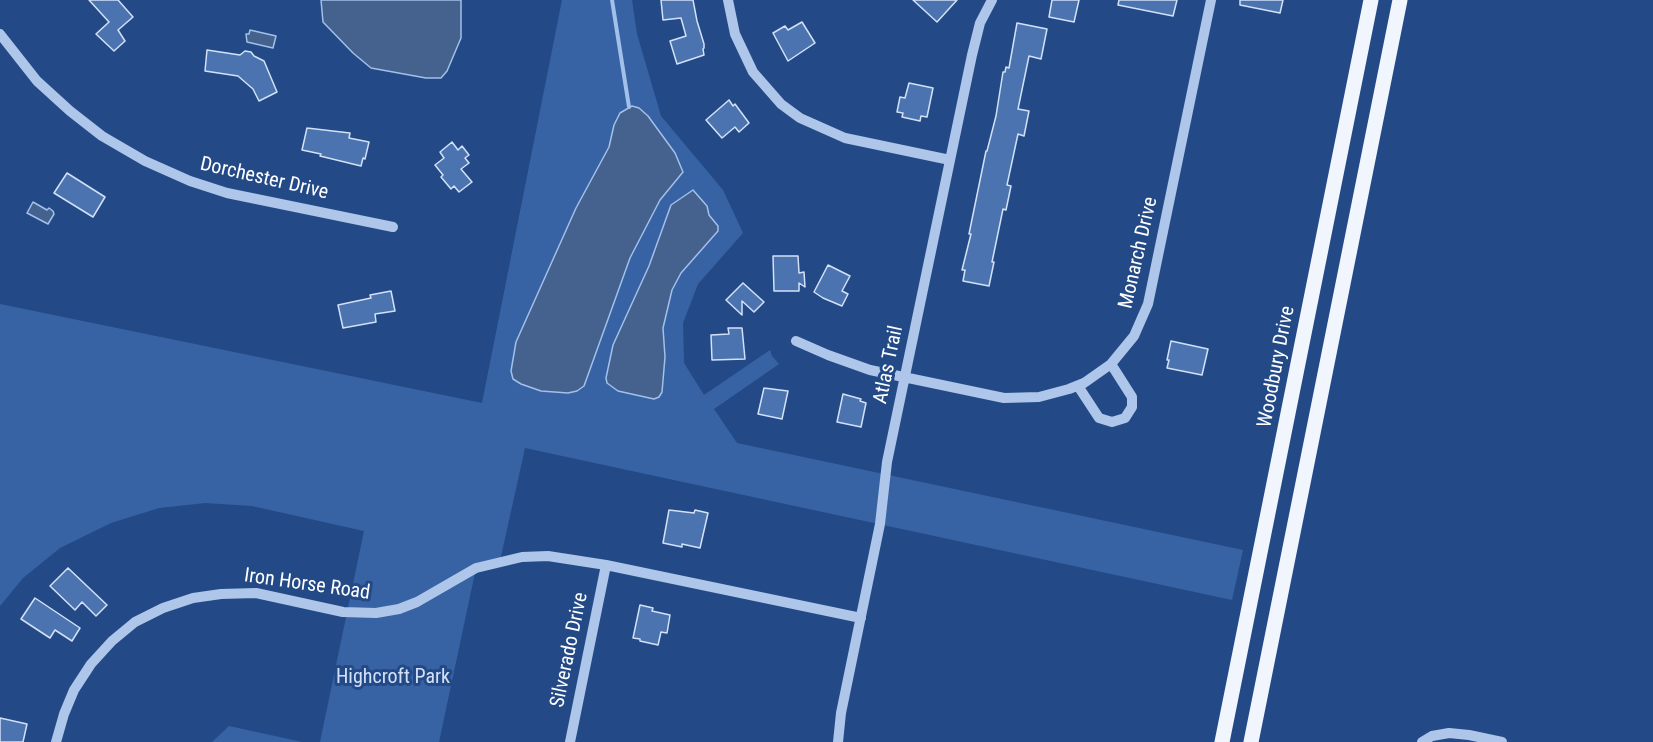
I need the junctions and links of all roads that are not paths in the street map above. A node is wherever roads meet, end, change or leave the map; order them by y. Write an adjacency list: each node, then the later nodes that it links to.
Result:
1 (728, 0): 7 (street)
2 (992, 0): 7 (street, Atlas Trail)
3 (1211, 0): 10 (street, Monarch Drive)
4 (1371, 0): 18 (main road, Woodbury Drive)
5 (1400, 0): 19 (main road)
6 (0, 34): 8 (street, Dorchester Drive)
7 (950, 160): 11 (street, Atlas Trail)
8 (393, 227)
9 (796, 341): 11 (street, Monarch Drive)
10 (1111, 363): 12 (street, Monarch Drive); 12 (street)
11 (905, 378): 12 (street, Monarch Drive); 14 (street, Atlas Trail)
12 (1078, 386)
13 (606, 565): 14 (street, Iron Horse Road); 15 (street, Iron Horse Road); 16 (street, Silverado Drive)
14 (861, 618): 17 (street, Atlas Trail)
15 (56, 742)
16 (570, 742)
17 (838, 742)
18 (1222, 742)
19 (1251, 742)
20 (1422, 742): 21 (street)
21 (1502, 742)

